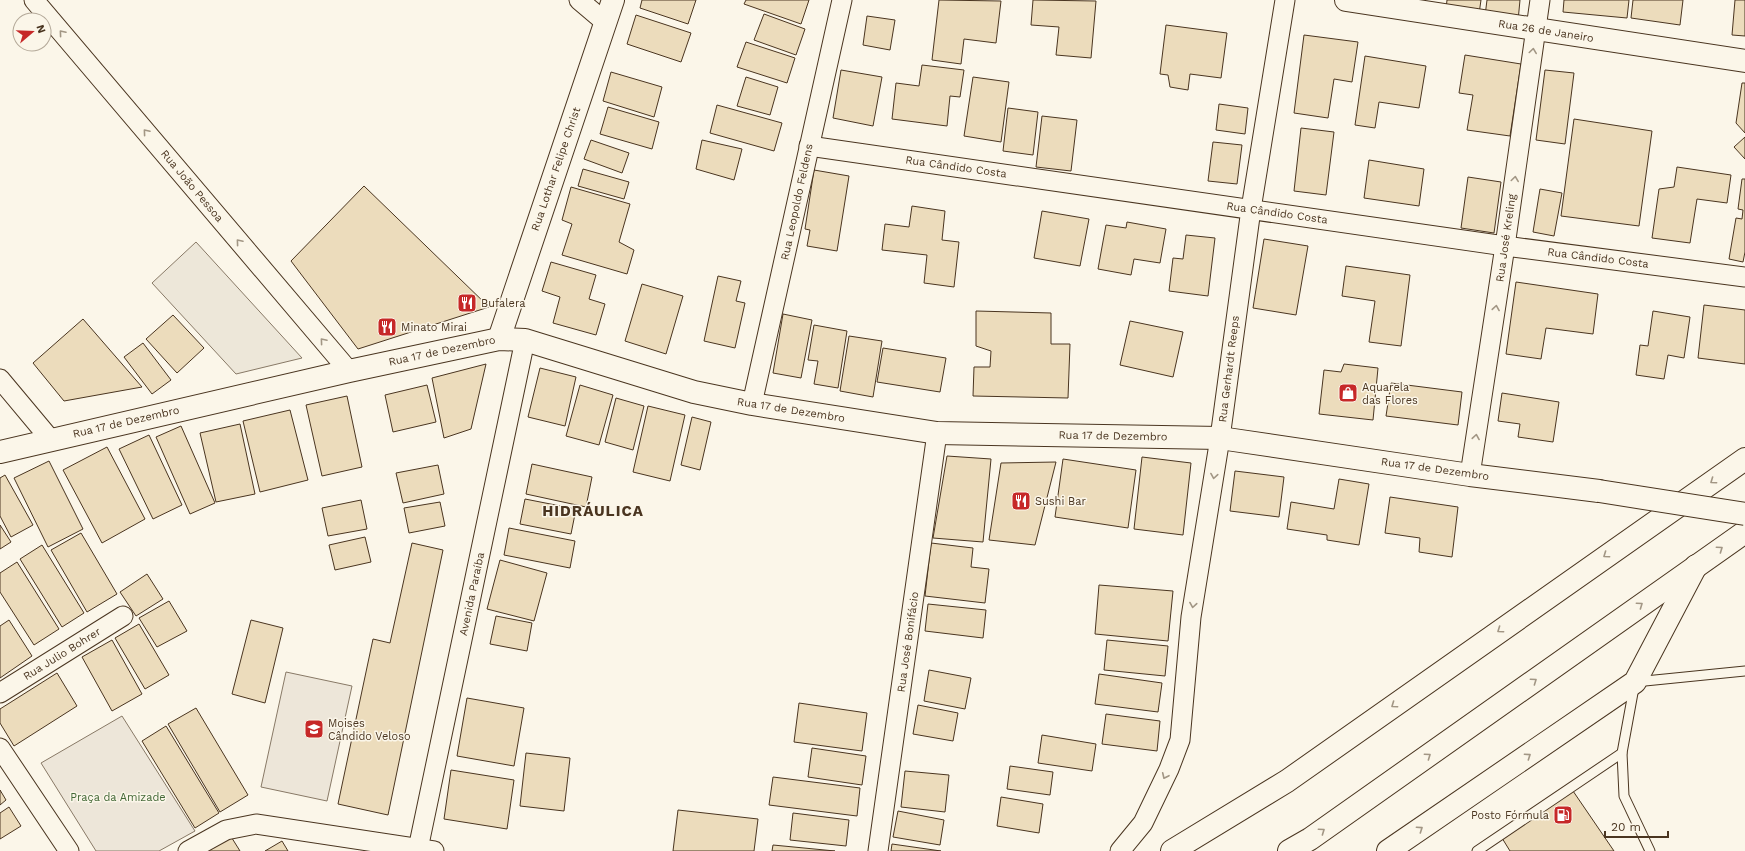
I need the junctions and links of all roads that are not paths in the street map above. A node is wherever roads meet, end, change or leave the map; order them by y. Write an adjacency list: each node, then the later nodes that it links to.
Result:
1 (34, 0): 17 (street, Rua João Pessoa, one-way to 1)
2 (579, 0): 8 (street)
3 (613, 0): 8 (main road, Rua Lothar Felipe Christ)
4 (842, 0): 11 (street, Rua Leopoldo Feldens)
5 (1285, 0): 12 (street, Rua Gerhardt Reeps)
6 (1346, 0): 9 (main road, Rua 26 de Janeiro)
7 (1540, 0): 9 (street, Rua José Kreling)
8 (605, 22): 15 (main road, Rua Lothar Felipe Christ)
9 (1536, 29): 10 (main road, Rua 26 de Janeiro); 13 (street, Rua José Kreling, one-way to 9)
10 (1745, 61)
11 (809, 146): 12 (street, Rua Cândido Costa); 19 (street, Rua Leopoldo Feldens)
12 (1251, 209): 13 (street, Rua Cândido Costa); 21 (street, Rua Gerhardt Reeps)
13 (1505, 246): 14 (street, Rua Cândido Costa); 25 (street, Rua José Kreling, one-way to 13)
14 (1745, 277)
15 (498, 339): 16 (main road, Rua 17 de Dezembro); 17 (main road, Rua 17 de Dezembro)
16 (525, 340): 19 (main road, Rua 17 de Dezembro); 35 (street, Avenida Paraíba)
17 (349, 371): 22 (main road, Rua 17 de Dezembro)
18 (0, 379): 22 (street)
19 (752, 404): 20 (main road, Rua 17 de Dezembro)
20 (937, 433): 21 (main road, Rua 17 de Dezembro); 38 (street, Rua José Bonifácio)
21 (1220, 438): 25 (main road, Rua 17 de Dezembro); 39 (street, Rua Gerhardt Reeps, one-way to 39)
22 (51, 440): 23 (main road, Rua 17 de Dezembro)
23 (0, 452)
24 (1745, 459): 40 (main road, one-way to 40)
25 (1470, 475): 26 (main road, Rua 17 de Dezembro, bridge)
26 (1745, 514)
27 (1745, 532): 28 (main road, one-way to 27)
28 (1696, 566): 31 (main road); 41 (main road, one-way to 28)
29 (123, 616): 32 (street, Rua Julio Bohrer)
30 (1745, 671): 31 (lane)
31 (1635, 682): 34 (lane); 42 (main road, one-way to 31)
32 (0, 693)
33 (0, 748): 36 (street)
34 (1622, 753): 43 (lane); 44 (lane)
35 (426, 850): 37 (street)
36 (69, 851)
37 (188, 851)
38 (878, 851)
39 (1120, 851)
40 (1172, 851)
41 (1289, 851)
42 (1388, 851)
43 (1477, 851)
44 (1650, 851)

